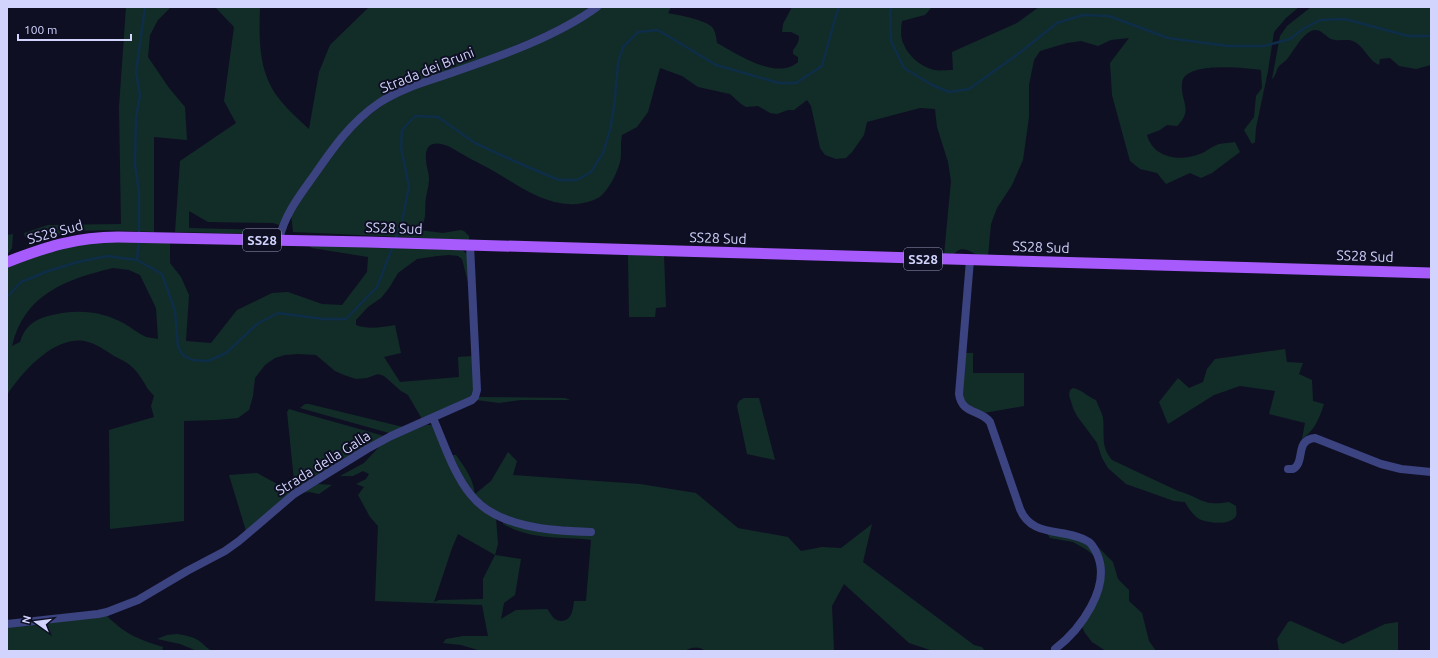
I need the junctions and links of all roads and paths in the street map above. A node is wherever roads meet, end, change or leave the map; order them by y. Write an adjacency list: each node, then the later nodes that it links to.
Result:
1 (597, 7): 2 (street, Strada dei Bruni)
2 (279, 240): 3 (main road, SS28 Sud / SS28); 5 (main road, SS28 Sud / SS28)
3 (470, 245): 4 (main road, SS28 Sud / SS28); 7 (street, Strada della Galla)
4 (970, 260): 6 (main road, SS28 Sud / SS28); 12 (street)
5 (7, 262)
6 (1431, 273)
7 (433, 418): 10 (street); 11 (street, Strada della Galla)
8 (1288, 469): 9 (street)
9 (1431, 472)
10 (591, 532)
11 (7, 624)
12 (1055, 649)

